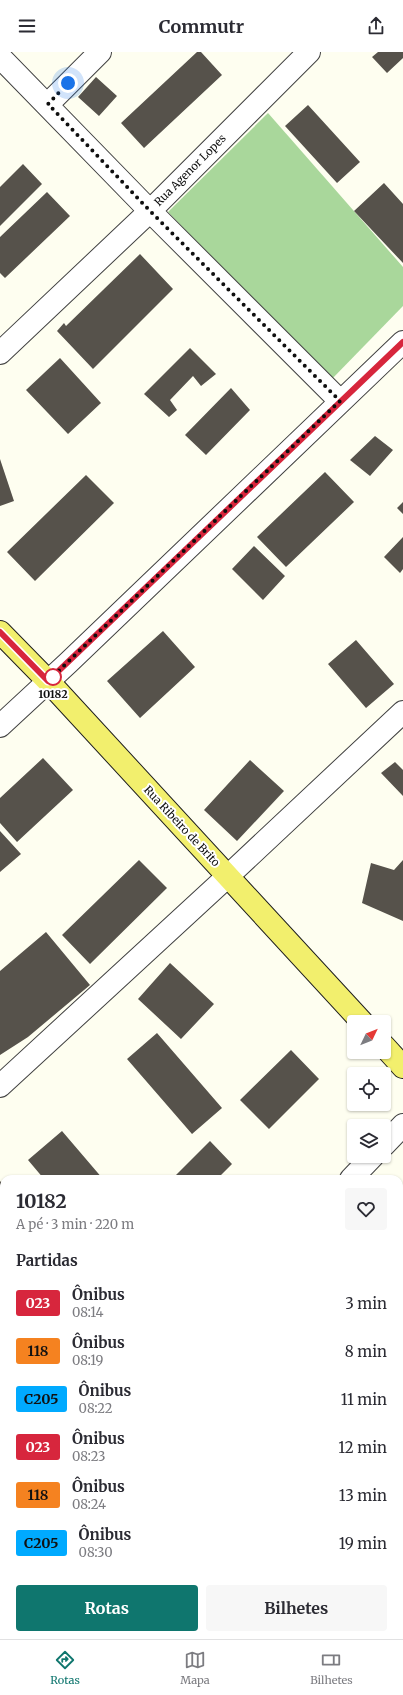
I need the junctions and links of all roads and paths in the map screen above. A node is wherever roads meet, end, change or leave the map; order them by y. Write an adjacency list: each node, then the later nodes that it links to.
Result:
1 (100, 52): 4 (street)
2 (309, 52): 5 (street, Rua Agenor Lopes)
3 (0, 57): 4 (street)
4 (48, 104): 5 (street)
5 (150, 211): 7 (street, Rua Agenor Lopes); 8 (street)
6 (403, 342): 8 (street)
7 (0, 353)
8 (340, 401): 10 (street)
9 (0, 632): 10 (main road, Rua Ribeiro de Brito)
10 (48, 681): 12 (street); 13 (main road, Rua Ribeiro de Brito)
11 (403, 712): 13 (street)
12 (0, 726)
13 (228, 876): 14 (main road, Rua Ribeiro de Brito); 17 (street)
14 (356, 1015)
15 (391, 1054): 16 (main road)
16 (403, 1067)
17 (0, 1086)
18 (403, 1125): 19 (street)
19 (391, 1138)
20 (366, 1163): 21 (street)
21 (355, 1175)

